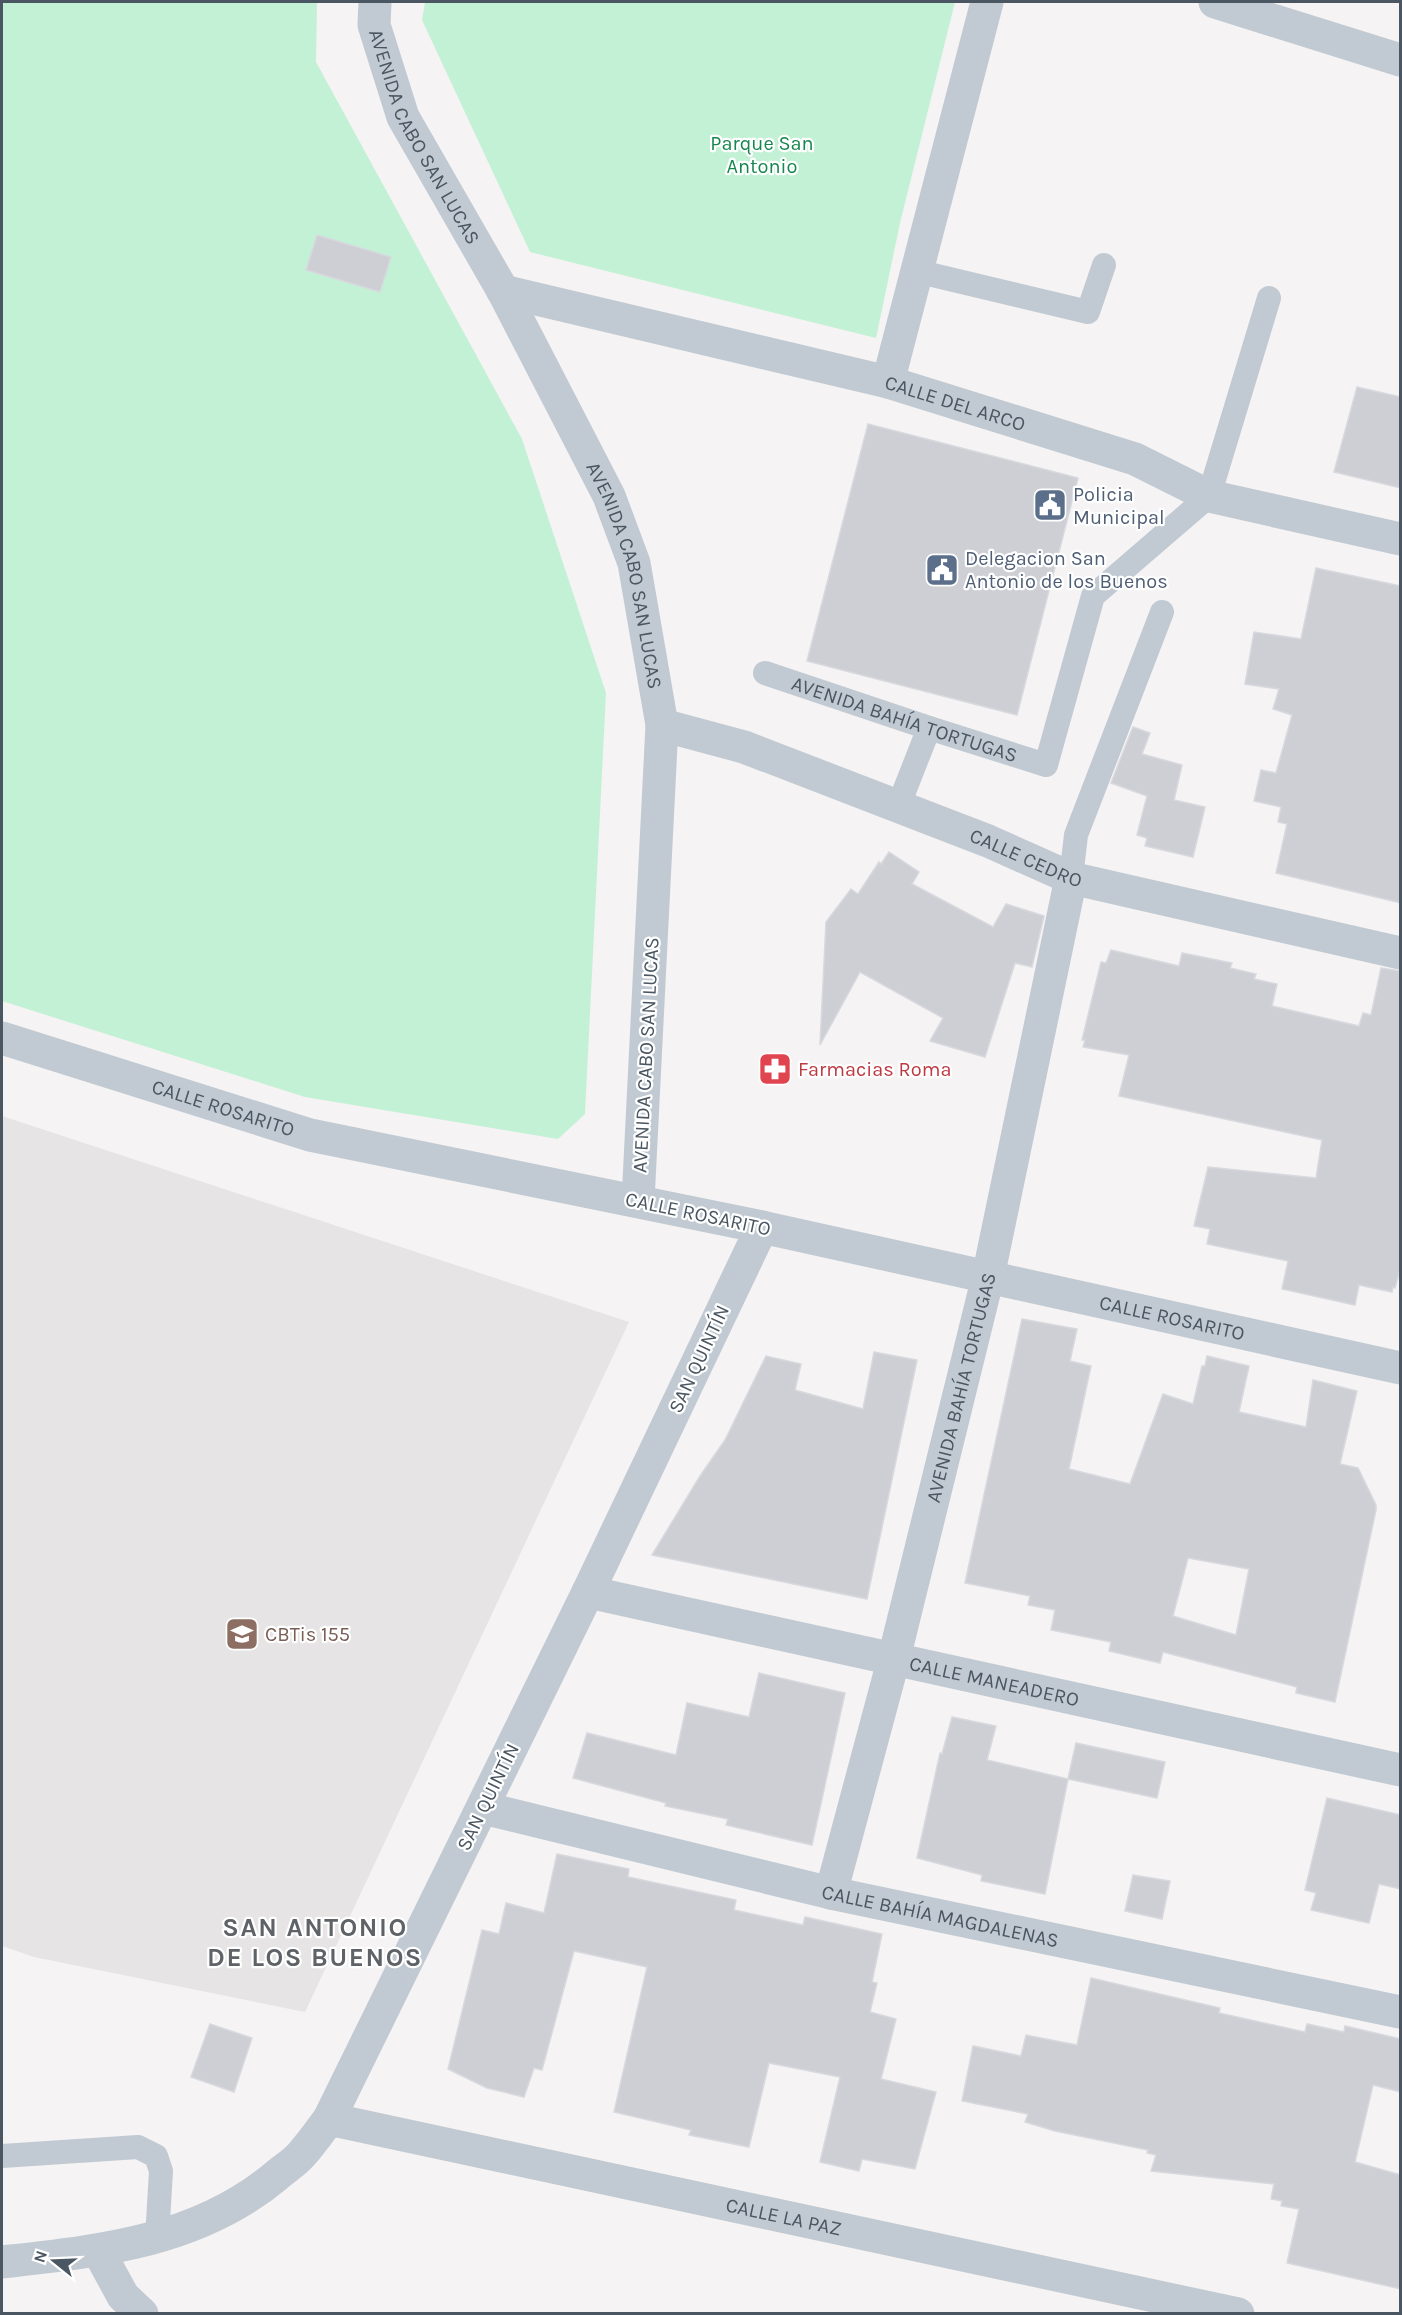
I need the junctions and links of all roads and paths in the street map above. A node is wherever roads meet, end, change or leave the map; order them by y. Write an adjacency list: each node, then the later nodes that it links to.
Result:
1 (375, 2): 7 (street, AVENIDA CABO SAN LUCAS)
2 (987, 2): 6 (street)
3 (1231, 4): 4 (street)
4 (1401, 60)
5 (1104, 266): 6 (lane)
6 (916, 271): 9 (street)
7 (502, 291): 9 (street, CALLE DEL ARCO); 14 (street, AVENIDA CABO SAN LUCAS)
8 (1269, 298): 10 (lane)
9 (888, 382): 10 (street, CALLE DEL ARCO)
10 (1209, 496): 11 (street, CALLE DEL ARCO); 15 (lane, AVENIDA BAHÍA TORTUGAS)
11 (1401, 539)
12 (1162, 612): 17 (lane)
13 (765, 673): 15 (lane, AVENIDA BAHÍA TORTUGAS)
14 (662, 725): 16 (street, CALLE CEDRO); 20 (street, AVENIDA CABO SAN LUCAS)
15 (929, 728): 16 (lane)
16 (898, 807): 17 (street, CALLE CEDRO)
17 (1071, 878): 18 (street, CALLE CEDRO); 22 (street, AVENIDA BAHÍA TORTUGAS)
18 (1401, 953)
19 (2, 1038): 20 (street, CALLE ROSARITO)
20 (638, 1201): 21 (street, CALLE ROSARITO)
21 (762, 1227): 22 (street, CALLE ROSARITO); 24 (street, SAN QUINTÍN)
22 (988, 1277): 23 (street, CALLE ROSARITO); 25 (street, AVENIDA BAHÍA TORTUGAS)
23 (1401, 1368)
24 (588, 1592): 25 (street, CALLE MANEADERO); 27 (street, SAN QUINTÍN)
25 (894, 1659): 26 (street, CALLE MANEADERO); 28 (street, AVENIDA BAHÍA TORTUGAS)
26 (1401, 1770)
27 (483, 1808): 28 (street, CALLE BAHÍA MAGDALENAS); 30 (street, SAN QUINTÍN)
28 (831, 1893): 29 (street, CALLE BAHÍA MAGDALENAS)
29 (1401, 2012)
30 (329, 2119): 32 (street, SAN QUINTÍN); 36 (street, CALLE LA PAZ)
31 (2, 2156): 32 (lane)
32 (157, 2238): 33 (street, SAN QUINTÍN)
33 (99, 2252): 34 (street, SAN QUINTÍN); 35 (street)
34 (2, 2262)
35 (142, 2313)
36 (1238, 2313)

